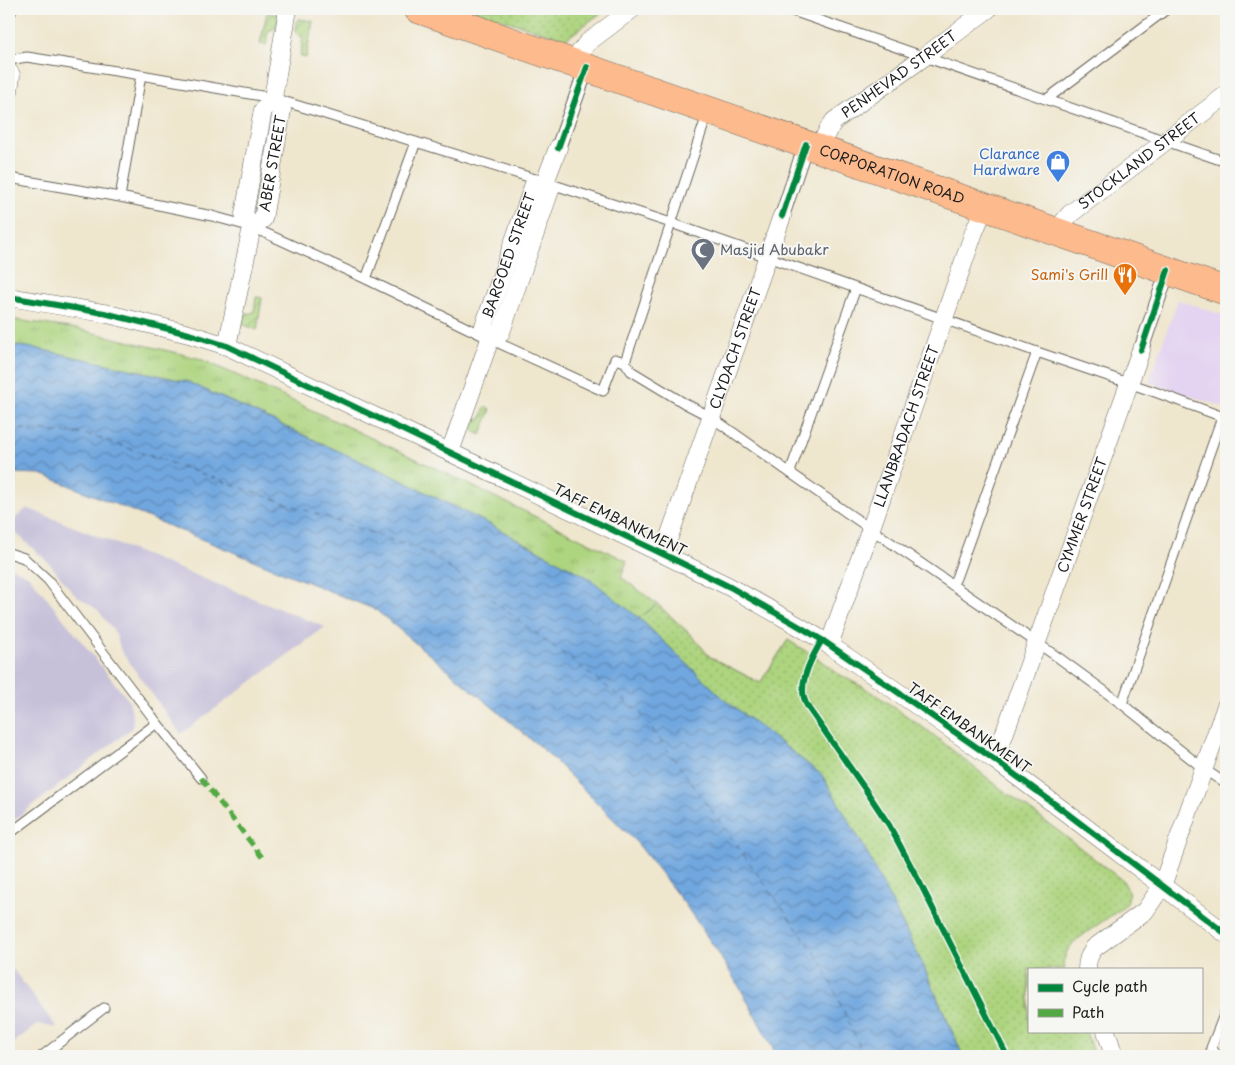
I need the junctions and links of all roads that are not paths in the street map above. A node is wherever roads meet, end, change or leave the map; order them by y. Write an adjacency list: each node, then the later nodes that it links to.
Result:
1 (288, 9): 17 (street, ABER STREET)
2 (418, 9): 8 (main road, CORPORATION ROAD)
3 (632, 9): 12 (street)
4 (787, 9): 9 (lane)
5 (812, 9): 9 (lane)
6 (988, 9): 10 (street, PENHEVAD STREET)
7 (1167, 9): 18 (lane)
8 (448, 13): 12 (main road, CORPORATION ROAD)
9 (804, 15): 10 (lane)
10 (924, 57): 18 (lane); 22 (street, PENHEVAD STREET)
11 (9, 60): 14 (lane)
12 (581, 65): 19 (main road, CORPORATION ROAD); 23 (street, BARGOED STREET)
13 (9, 72): 15 (street)
14 (141, 75): 17 (lane); 27 (lane)
15 (9, 91)
16 (1226, 96): 20 (street, STOCKLAND STREET)
17 (273, 98): 21 (lane); 31 (street, ABER STREET)
18 (1047, 100): 20 (lane)
19 (709, 109): 22 (main road, CORPORATION ROAD); 30 (lane)
20 (1167, 141): 24 (lane); 32 (street, STOCKLAND STREET)
21 (416, 142): 26 (lane); 35 (lane)
22 (813, 146): 28 (main road, CORPORATION ROAD); 29 (street, CLYDACH STREET)
23 (558, 148): 26 (street, BARGOED STREET)
24 (1226, 162)
25 (9, 178): 27 (lane)
26 (545, 182): 30 (lane); 40 (street, BARGOED STREET)
27 (120, 197): 31 (lane)
28 (985, 206): 32 (main road, CORPORATION ROAD); 39 (street, LLANBRADACH STREET)
29 (782, 216): 33 (street, CLYDACH STREET)
30 (671, 223): 33 (lane); 44 (lane)
31 (252, 227): 35 (lane); 41 (street, ABER STREET)
32 (1056, 231): 34 (main road, CORPORATION ROAD)
33 (767, 257): 36 (lane); 46 (street, CLYDACH STREET)
34 (1168, 270): 37 (main road, CORPORATION ROAD); 42 (street, CYMMER STREET)
35 (366, 279): 40 (lane)
36 (856, 288): 39 (lane); 49 (lane)
37 (1226, 291)
38 (9, 297): 41 (street, TAFF EMBANKMENT)
39 (943, 319): 43 (lane); 50 (street, LLANBRADACH STREET)
40 (490, 339): 44 (lane); 48 (street, BARGOED STREET)
41 (227, 346): 48 (street, TAFF EMBANKMENT)
42 (1142, 350): 45 (street, CYMMER STREET)
43 (1037, 352): 45 (lane); 53 (lane)
44 (625, 362): 46 (lane)
45 (1130, 383): 47 (lane); 54 (street, CYMMER STREET)
46 (711, 417): 49 (lane); 52 (street, CLYDACH STREET)
47 (1224, 417): 56 (lane)
48 (450, 452): 52 (street, TAFF EMBANKMENT)
49 (790, 472): 50 (lane)
50 (871, 528): 53 (lane); 55 (street, LLANBRADACH STREET)
51 (9, 553): 58 (lane)
52 (663, 554): 55 (street, TAFF EMBANKMENT)
53 (952, 585): 54 (lane)
54 (1037, 642): 56 (lane); 59 (street, CYMMER STREET)
55 (829, 645): 59 (street, TAFF EMBANKMENT)
56 (1122, 704): 60 (lane)
57 (1226, 706): 60 (street)
58 (157, 723): 61 (lane); 63 (lane)
59 (995, 760): 64 (street, TAFF EMBANKMENT)
60 (1204, 769): 62 (lane); 64 (street)
61 (201, 778)
62 (1226, 784)
63 (9, 834)
64 (1162, 886): 65 (street, TAFF EMBANKMENT); 66 (street)
65 (1226, 934)
66 (1087, 966)
67 (104, 1008): 70 (lane)
68 (1226, 1010): 72 (lane)
69 (1106, 1032): 71 (street)
70 (42, 1056)
71 (1114, 1056)
72 (1218, 1056)

